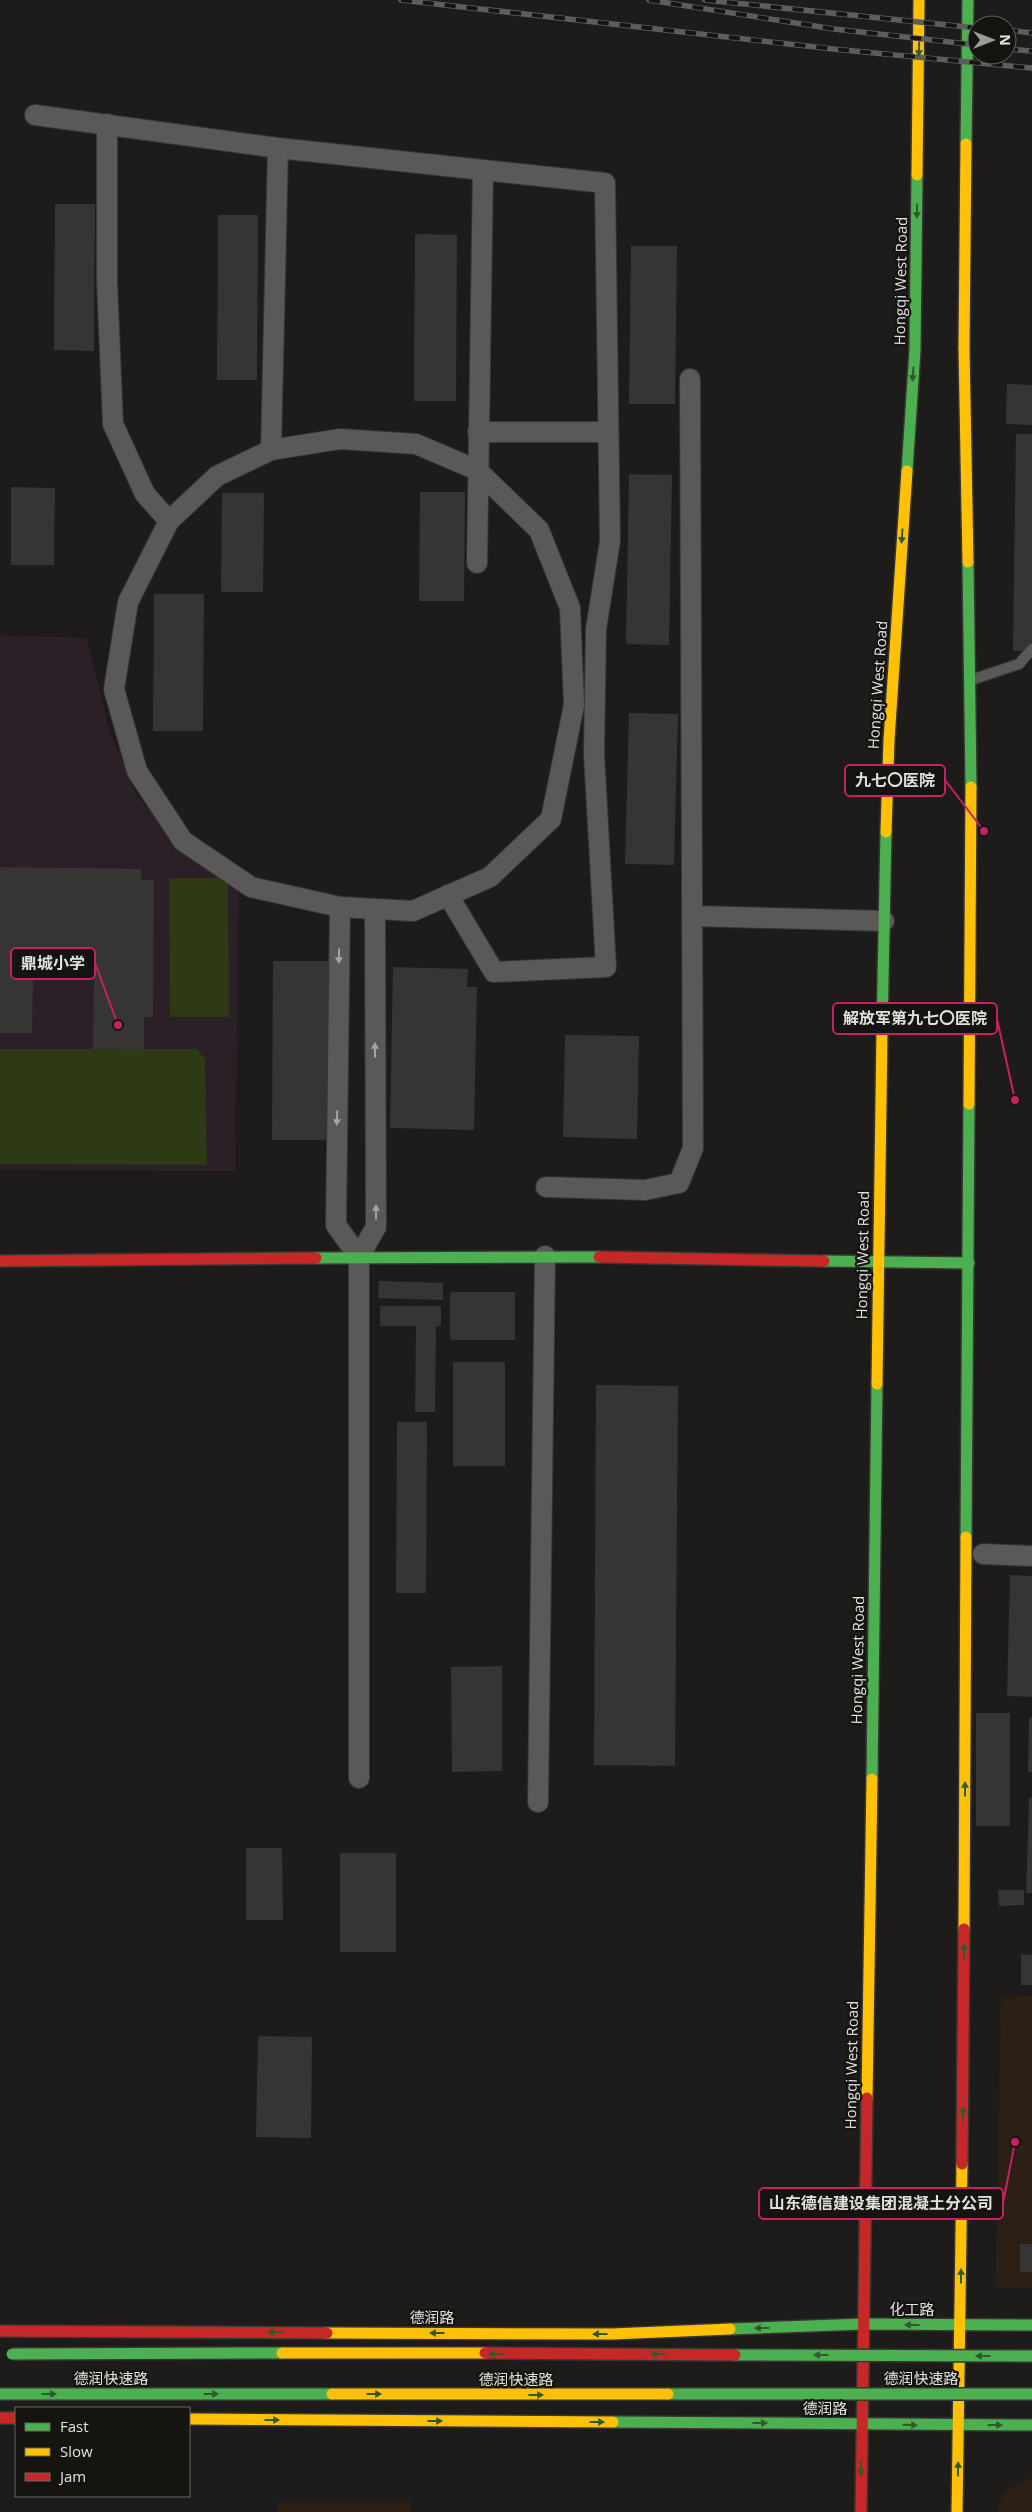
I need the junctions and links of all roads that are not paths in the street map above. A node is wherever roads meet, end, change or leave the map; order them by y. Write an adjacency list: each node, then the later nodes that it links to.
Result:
1 (919, 0): 22 (main road, Hongqi West Road, one-way to 22)
2 (968, 0): 15 (main road)
3 (35, 115): 4 (street)
4 (106, 124): 5 (street); 12 (street)
5 (278, 148): 6 (street); 10 (street)
6 (483, 170): 8 (street); 9 (street)
7 (690, 379): 21 (street)
8 (478, 432): 9 (street); 11 (street)
9 (608, 432): 16 (street)
10 (271, 450): 11 (street); 12 (street)
11 (477, 470): 13 (street); 17 (street)
12 (168, 521): 19 (street)
13 (477, 563)
14 (1032, 650): 15 (lane)
15 (970, 681): 28 (main road)
16 (596, 704): 17 (street); 18 (street)
17 (574, 706): 18 (street)
18 (448, 895): 20 (street)
19 (340, 907): 20 (street); 25 (street, one-way to 25)
20 (375, 910): 25 (street, one-way to 20)
21 (692, 916): 22 (street); 23 (street)
22 (884, 921): 27 (main road, Hongqi West Road)
23 (546, 1187)
24 (545, 1256): 25 (main road); 27 (main road); 32 (street)
25 (358, 1257): 26 (main road); 31 (street)
26 (0, 1261)
27 (878, 1263): 28 (main road); 33 (main road, Hongqi West Road)
28 (969, 1263): 34 (main road, one-way to 28)
29 (983, 1554): 30 (street)
30 (1032, 1556)
31 (358, 1778)
32 (538, 1802)
33 (863, 2324): 34 (main road, 化工路, one-way to 33); 36 (main road, 德润路, one-way to 36); 44 (main road, Hongqi West Road)
34 (961, 2325): 35 (main road, 化工路); 45 (main road)
35 (1032, 2325)
36 (0, 2331)
37 (12, 2354): 38 (main road, 德润快速路, one-way to 37, bridge)
38 (1032, 2356)
39 (0, 2394): 40 (main road, 德润快速路, one-way to 40, bridge)
40 (1032, 2394)
41 (0, 2418): 42 (main road)
42 (15, 2418)
43 (190, 2419): 44 (main road, 德润路, one-way to 44)
44 (862, 2424): 45 (main road, one-way to 45); 47 (main road, Hongqi West Road, one-way to 47)
45 (958, 2425): 46 (main road, one-way to 46); 48 (main road, one-way to 45)
46 (1032, 2425)
47 (861, 2512)
48 (957, 2512)

